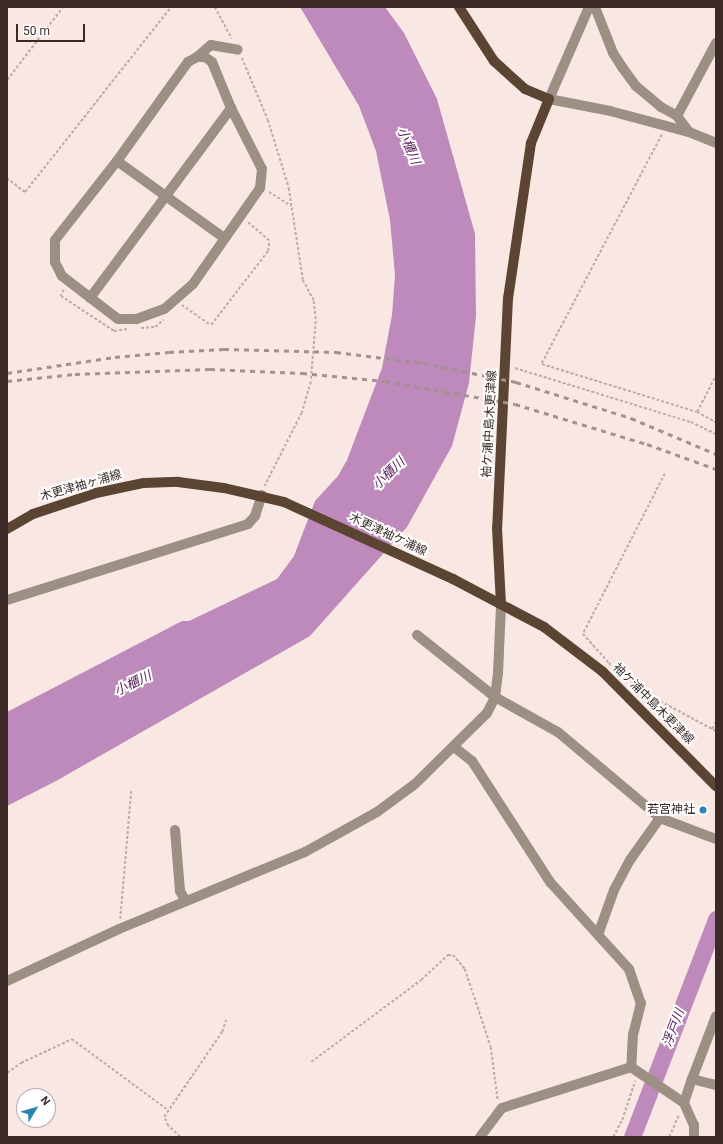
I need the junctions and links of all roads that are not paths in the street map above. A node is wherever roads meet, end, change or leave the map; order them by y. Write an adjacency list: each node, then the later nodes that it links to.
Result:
1 (459, 7): 7 (main road)
2 (589, 7): 7 (street)
3 (595, 7): 9 (street)
4 (716, 43): 9 (street)
5 (238, 50): 6 (street)
6 (197, 57): 8 (street); 12 (street)
7 (549, 99): 10 (street); 19 (main road, 袖ケ浦中島木更津線)
8 (231, 108): 13 (street); 14 (street)
9 (677, 116): 10 (street)
10 (689, 132): 11 (street)
11 (716, 143)
12 (117, 161): 13 (street); 15 (street)
13 (167, 197): 14 (street); 15 (street)
14 (224, 238): 15 (street)
15 (90, 298)
16 (262, 495): 17 (main road, 木更津袖ヶ浦線); 18 (street); 19 (main road, 木更津袖ケ浦線)
17 (7, 529)
18 (7, 600)
19 (501, 604): 21 (street); 23 (main road, 袖ケ浦中島木更津線)
20 (417, 635): 21 (street)
21 (495, 697): 22 (street); 24 (street)
22 (454, 747): 27 (street); 28 (street)
23 (716, 786)
24 (660, 818): 26 (street); 28 (street)
25 (175, 830): 27 (street)
26 (716, 839)
27 (185, 900): 29 (street)
28 (599, 932): 31 (street)
29 (7, 981)
30 (716, 1016): 32 (street)
31 (634, 1069): 34 (street); 35 (street)
32 (692, 1079): 33 (street); 34 (street)
33 (716, 1085)
34 (684, 1103): 36 (street)
35 (480, 1137)
36 (694, 1137)

